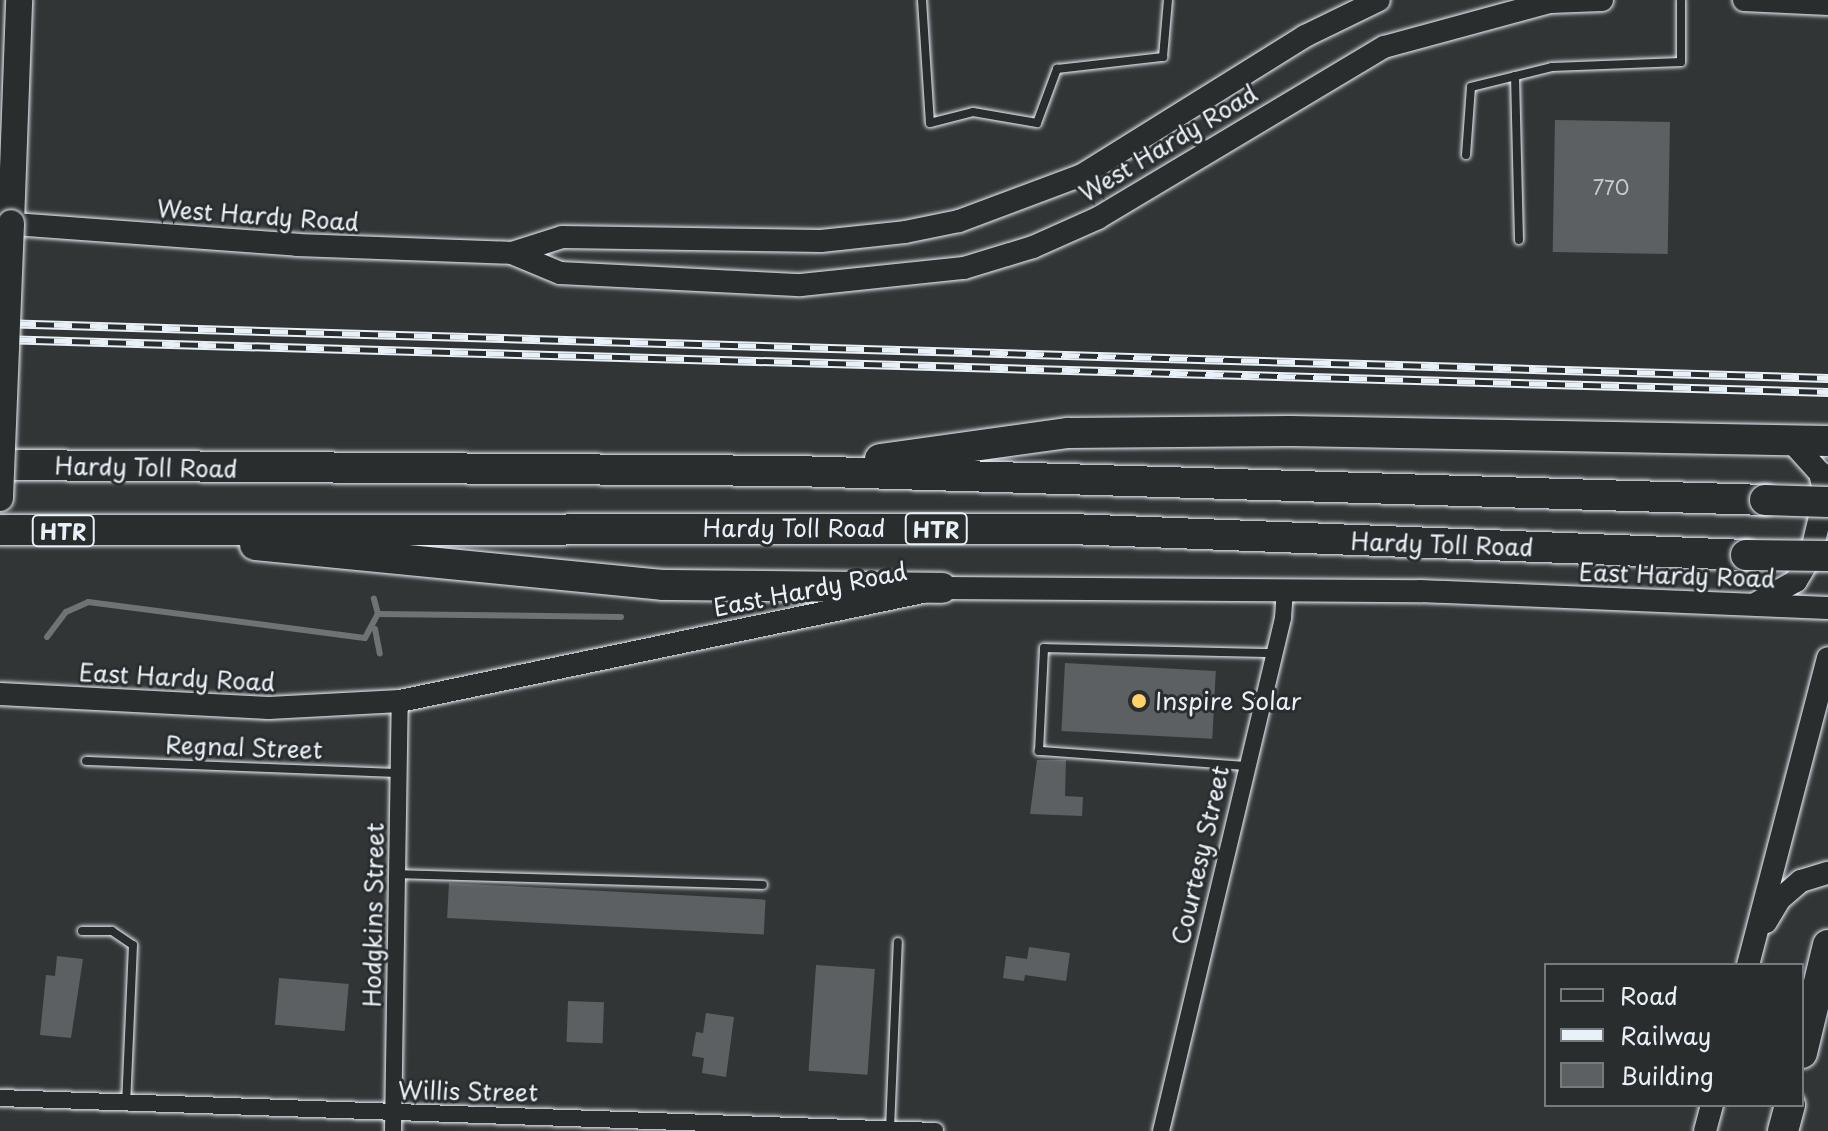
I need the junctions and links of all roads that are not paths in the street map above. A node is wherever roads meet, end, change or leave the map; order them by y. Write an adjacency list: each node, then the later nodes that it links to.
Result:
1 (19, 0): 12 (main road)
2 (922, 0): 3 (lane)
3 (1168, 0)
4 (1379, 0): 13 (main road, West Hardy Road)
5 (1602, 0): 8 (main road, West Hardy Road)
6 (1681, 0): 10 (lane)
7 (1744, 0): 9 (main road)
8 (1550, 1): 16 (main road, West Hardy Road)
9 (1828, 4)
10 (1515, 76): 11 (lane); 14 (lane)
11 (1466, 155)
12 (6, 223): 15 (main road, West Hardy Road); 21 (main road, bridge)
13 (905, 232): 15 (main road, West Hardy Road); 16 (main road)
14 (1519, 240)
15 (512, 253): 16 (main road, West Hardy Road)
16 (896, 275)
17 (1791, 441): 18 (highway); 20 (highway); 28 (main road)
18 (1828, 441)
19 (0, 465): 20 (highway, Hardy Toll Road / HTR)
20 (795, 471): 22 (highway, Hardy Toll Road / HTR, bridge)
21 (0, 498)
22 (1828, 502)
23 (0, 530): 24 (highway, Hardy Toll Road / HTR)
24 (125, 531): 25 (highway, Hardy Toll Road / HTR, bridge); 26 (highway)
25 (1828, 556)
26 (942, 588): 27 (main road, East Hardy Road); 33 (main road, East Hardy Road)
27 (1285, 590): 28 (main road, East Hardy Road); 30 (street, Courtesy Street)
28 (1754, 604): 29 (main road, East Hardy Road)
29 (1828, 608)
30 (1273, 653): 35 (street, Courtesy Street); 35 (lane)
31 (1828, 658): 41 (main road)
32 (0, 694): 33 (main road, East Hardy Road)
33 (400, 701): 36 (street, Hodgkins Street)
34 (86, 761): 36 (lane, Regnal Street)
35 (1245, 766): 54 (street, Courtesy Street)
36 (400, 773): 38 (street, Hodgkins Street)
37 (1828, 873): 41 (main road)
38 (398, 874): 39 (lane); 50 (street, Hodgkins Street)
39 (763, 885)
40 (82, 931): 47 (lane)
41 (1755, 939): 44 (main road)
42 (898, 942): 51 (lane)
43 (1825, 958): 45 (highway)
44 (1749, 963)
45 (1804, 1045)
46 (0, 1098): 47 (street, Willis Street)
47 (126, 1104): 50 (street, Willis Street)
48 (1711, 1107): 55 (main road)
49 (1789, 1107): 56 (highway)
50 (394, 1114): 51 (street, Willis Street); 52 (street, Hodgkins Street)
51 (890, 1130): 53 (street, Willis Street)
52 (393, 1131)
53 (935, 1131)
54 (1161, 1131)
55 (1705, 1131)
56 (1783, 1131)

